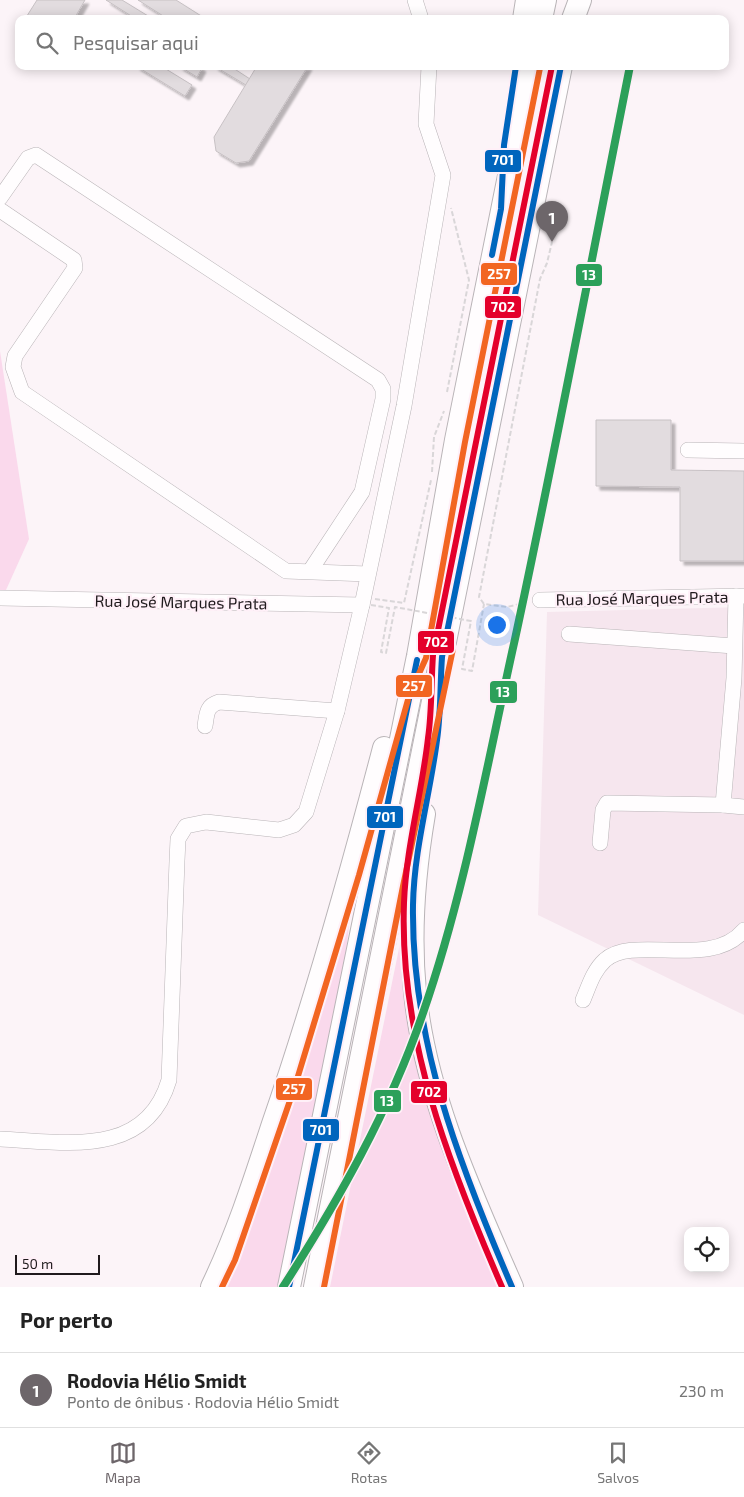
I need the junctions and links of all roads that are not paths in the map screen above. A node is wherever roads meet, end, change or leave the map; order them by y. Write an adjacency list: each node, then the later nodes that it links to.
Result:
1 (415, 0): 6 (lane)
2 (527, 0): 7 (highway)
3 (545, 0): 8 (highway)
4 (574, 0): 9 (highway)
5 (580, 0): 10 (highway)
6 (419, 15)
7 (525, 15)
8 (542, 15)
9 (572, 15)
10 (574, 15)
11 (429, 70): 21 (lane)
12 (515, 70): 16 (highway)
13 (530, 70): 16 (highway)
14 (560, 70): 29 (highway)
15 (0, 198): 20 (lane)
16 (501, 209): 28 (highway)
17 (0, 210): 20 (lane)
18 (688, 450): 19 (lane)
19 (744, 451)
20 (310, 571): 21 (lane)
21 (368, 574): 25 (lane)
22 (740, 596): 24 (lane, Rua José Marques Prata); 27 (lane)
23 (0, 598): 25 (lane, Rua José Marques Prata)
24 (540, 600)
25 (367, 606): 31 (lane)
26 (569, 634): 27 (lane)
27 (734, 646): 30 (lane)
28 (418, 656): 39 (highway); 40 (highway)
29 (442, 657): 41 (highway); 42 (highway)
30 (739, 679): 33 (lane)
31 (337, 712): 32 (lane); 38 (lane)
32 (205, 726)
33 (723, 805): 34 (lane); 35 (lane)
34 (744, 807)
35 (600, 843)
36 (744, 930): 37 (lane)
37 (583, 1000)
38 (0, 1139)
39 (212, 1287)
40 (289, 1287)
41 (315, 1287)
42 (512, 1287)

